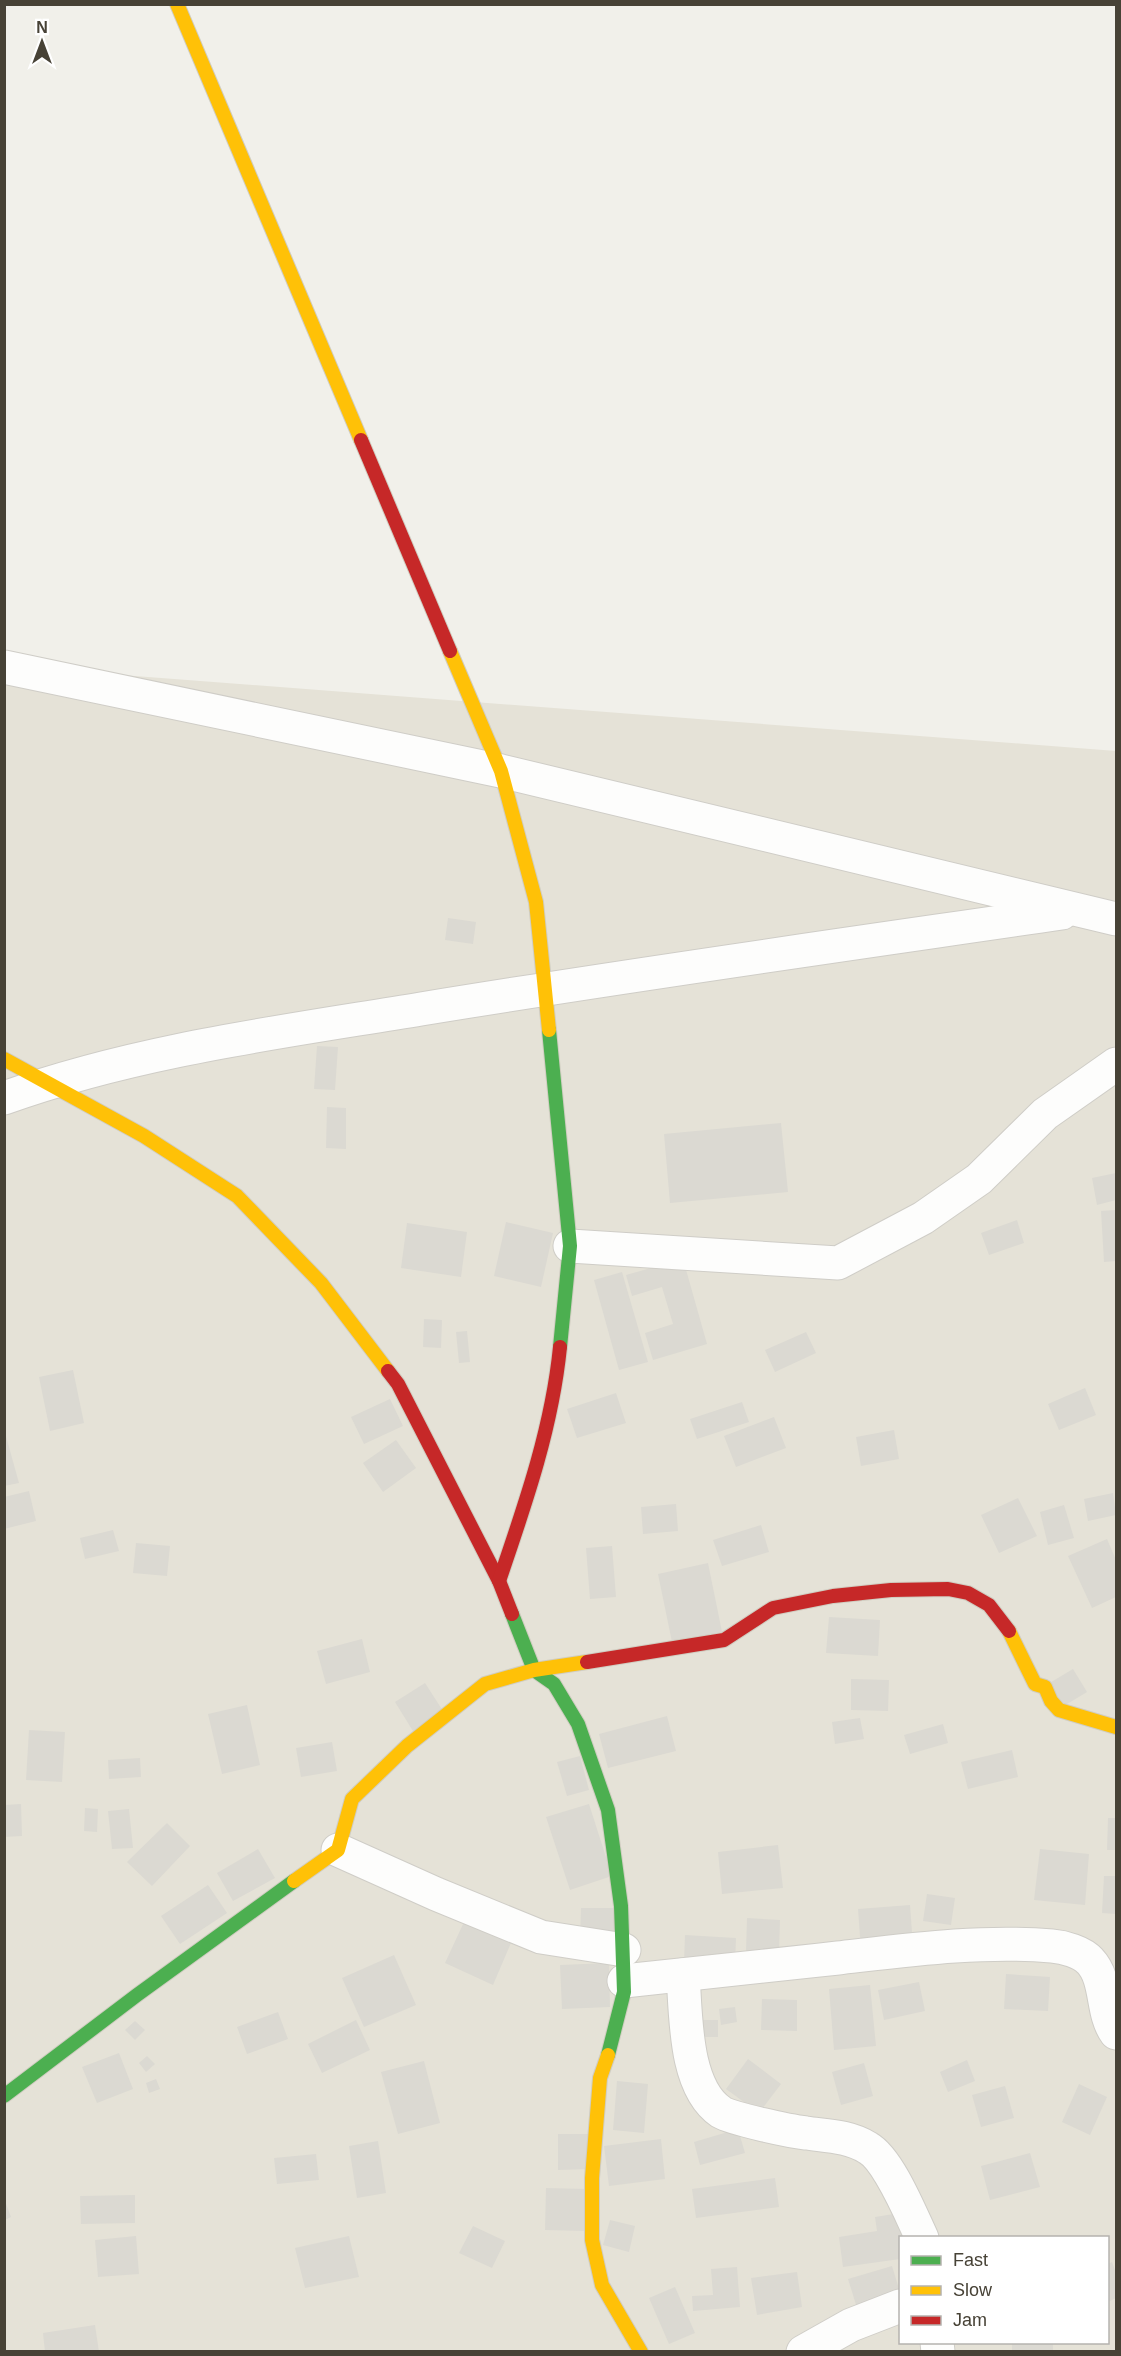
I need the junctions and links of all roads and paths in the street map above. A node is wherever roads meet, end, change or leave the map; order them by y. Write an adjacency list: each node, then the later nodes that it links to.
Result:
1 (177, 4): 3 (street)
2 (4, 667): 3 (street)
3 (501, 771): 4 (street); 6 (street)
4 (1078, 910): 5 (street); 6 (street)
5 (1116, 919)
6 (546, 988): 9 (street); 11 (street)
7 (4, 1059): 9 (street)
8 (1116, 1064): 11 (street)
9 (49, 1082): 10 (street); 12 (street)
10 (4, 1098)
11 (570, 1246): 12 (street)
12 (499, 1581): 13 (street)
13 (534, 1670): 14 (street); 15 (street); 16 (street)
14 (1116, 1727)
15 (338, 1850): 16 (street); 19 (street)
16 (624, 1965): 17 (street); 22 (street)
17 (683, 1975): 18 (street); 20 (street)
18 (1116, 2033)
19 (4, 2096)
20 (921, 2236)
21 (899, 2306): 23 (street)
22 (641, 2352)
23 (803, 2352)

